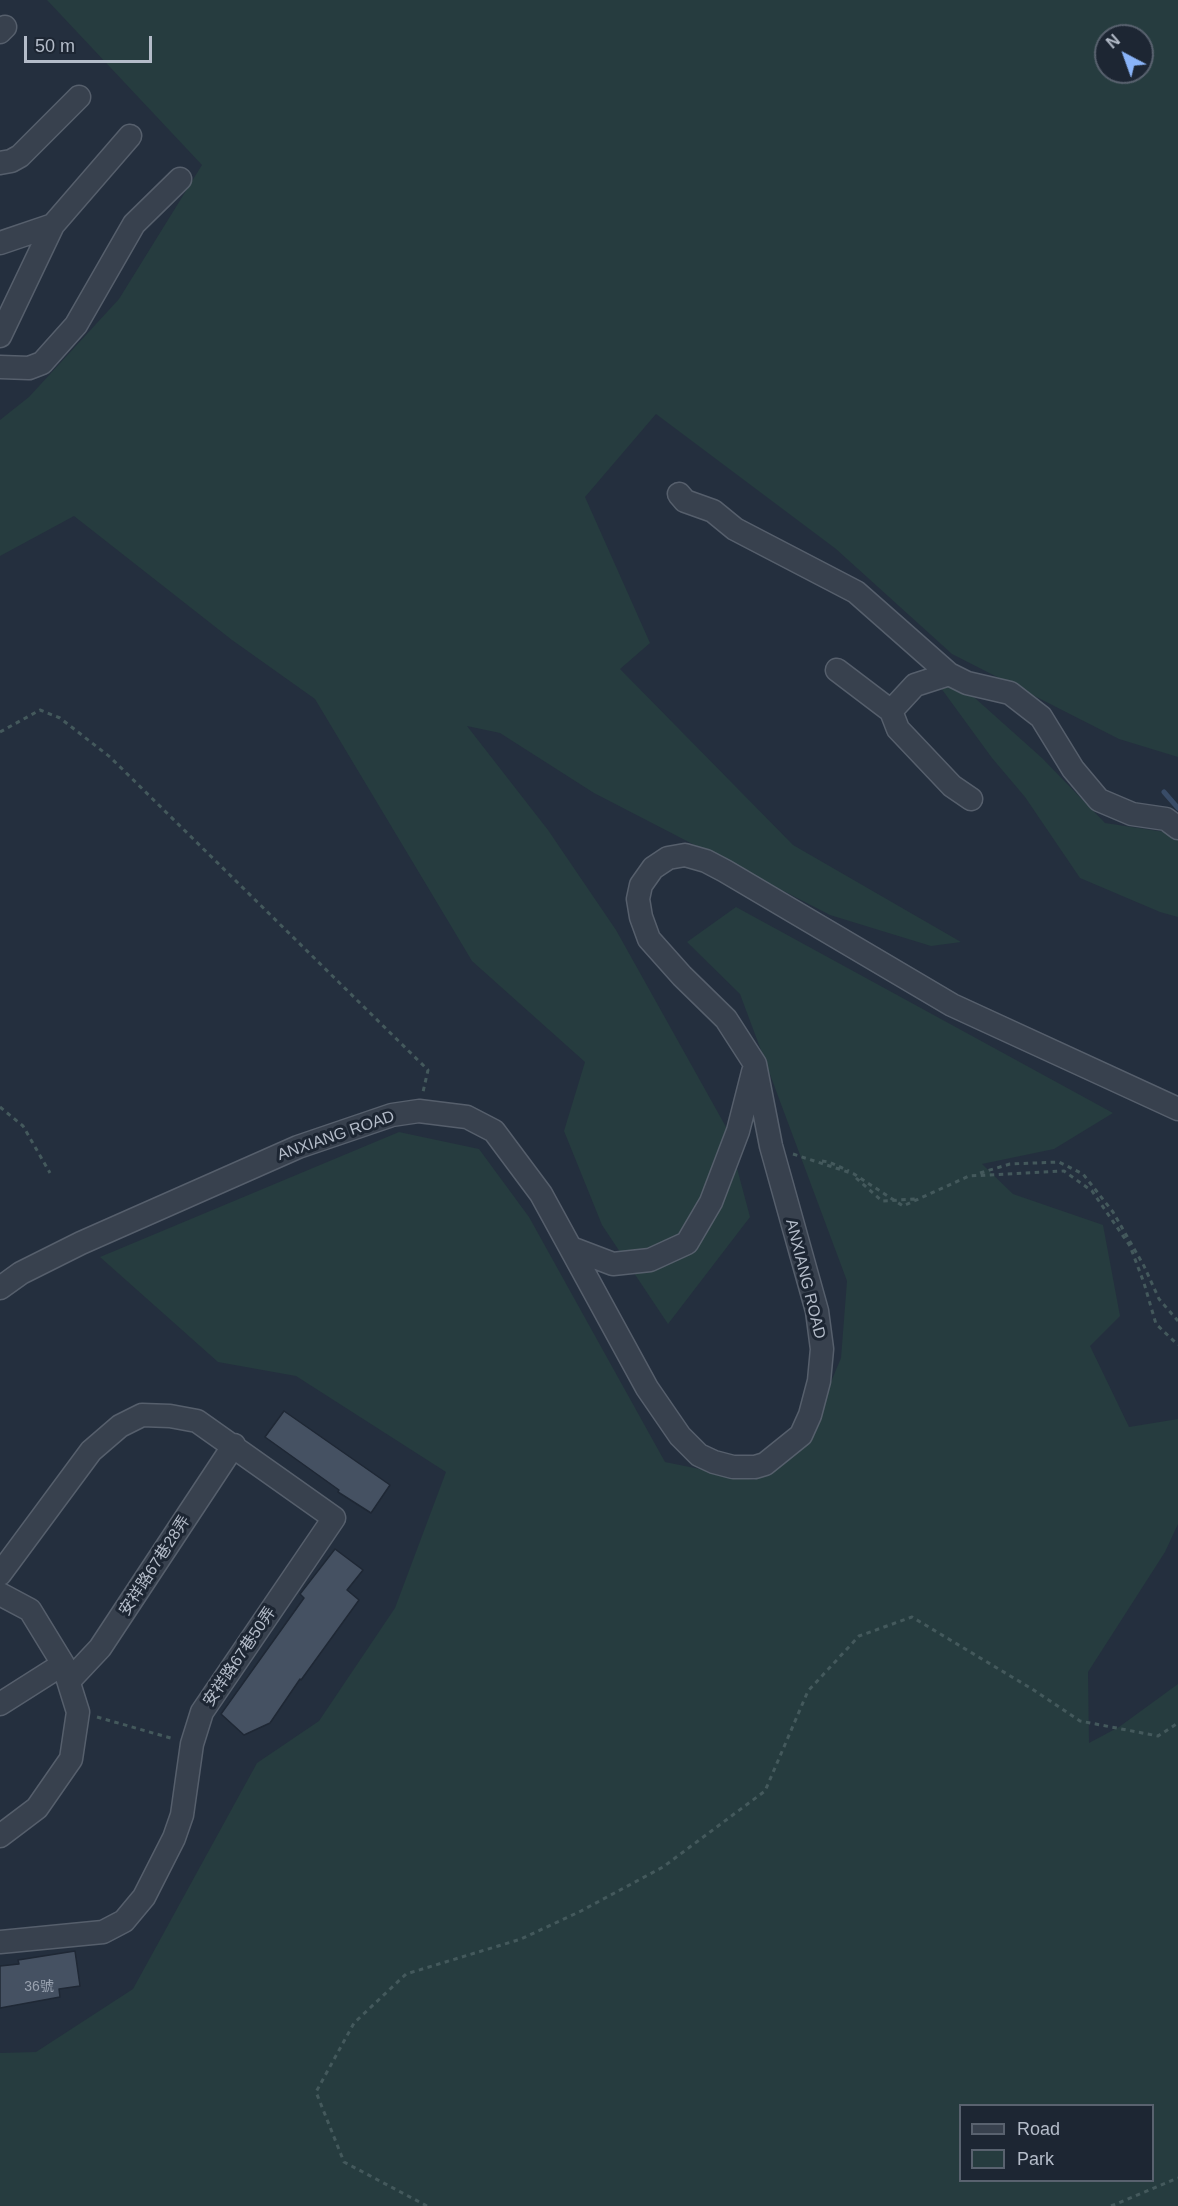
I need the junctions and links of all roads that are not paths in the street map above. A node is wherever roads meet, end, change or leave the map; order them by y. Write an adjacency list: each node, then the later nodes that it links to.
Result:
1 (79, 97): 3 (street)
2 (130, 136): 5 (street)
3 (0, 163)
4 (180, 179): 8 (street)
5 (53, 225): 6 (street); 7 (street)
6 (0, 243)
7 (0, 336)
8 (0, 367)
9 (679, 494): 11 (street)
10 (837, 670): 12 (street)
11 (949, 674): 12 (street); 14 (street)
12 (891, 711): 13 (street)
13 (971, 799)
14 (1178, 828)
15 (755, 1065): 16 (street, ANXIANG ROAD); 17 (street); 17 (street, ANXIANG ROAD)
16 (1178, 1109)
17 (571, 1248): 18 (street, ANXIANG ROAD)
18 (0, 1288)
19 (234, 1445): 20 (street); 22 (street, 安祥路67巷28弄); 25 (street, 安祥路67巷50弄)
20 (0, 1574)
21 (0, 1594): 22 (street)
22 (66, 1673): 23 (street, 安祥路67巷28弄); 24 (street)
23 (0, 1704)
24 (0, 1836)
25 (0, 1942)

